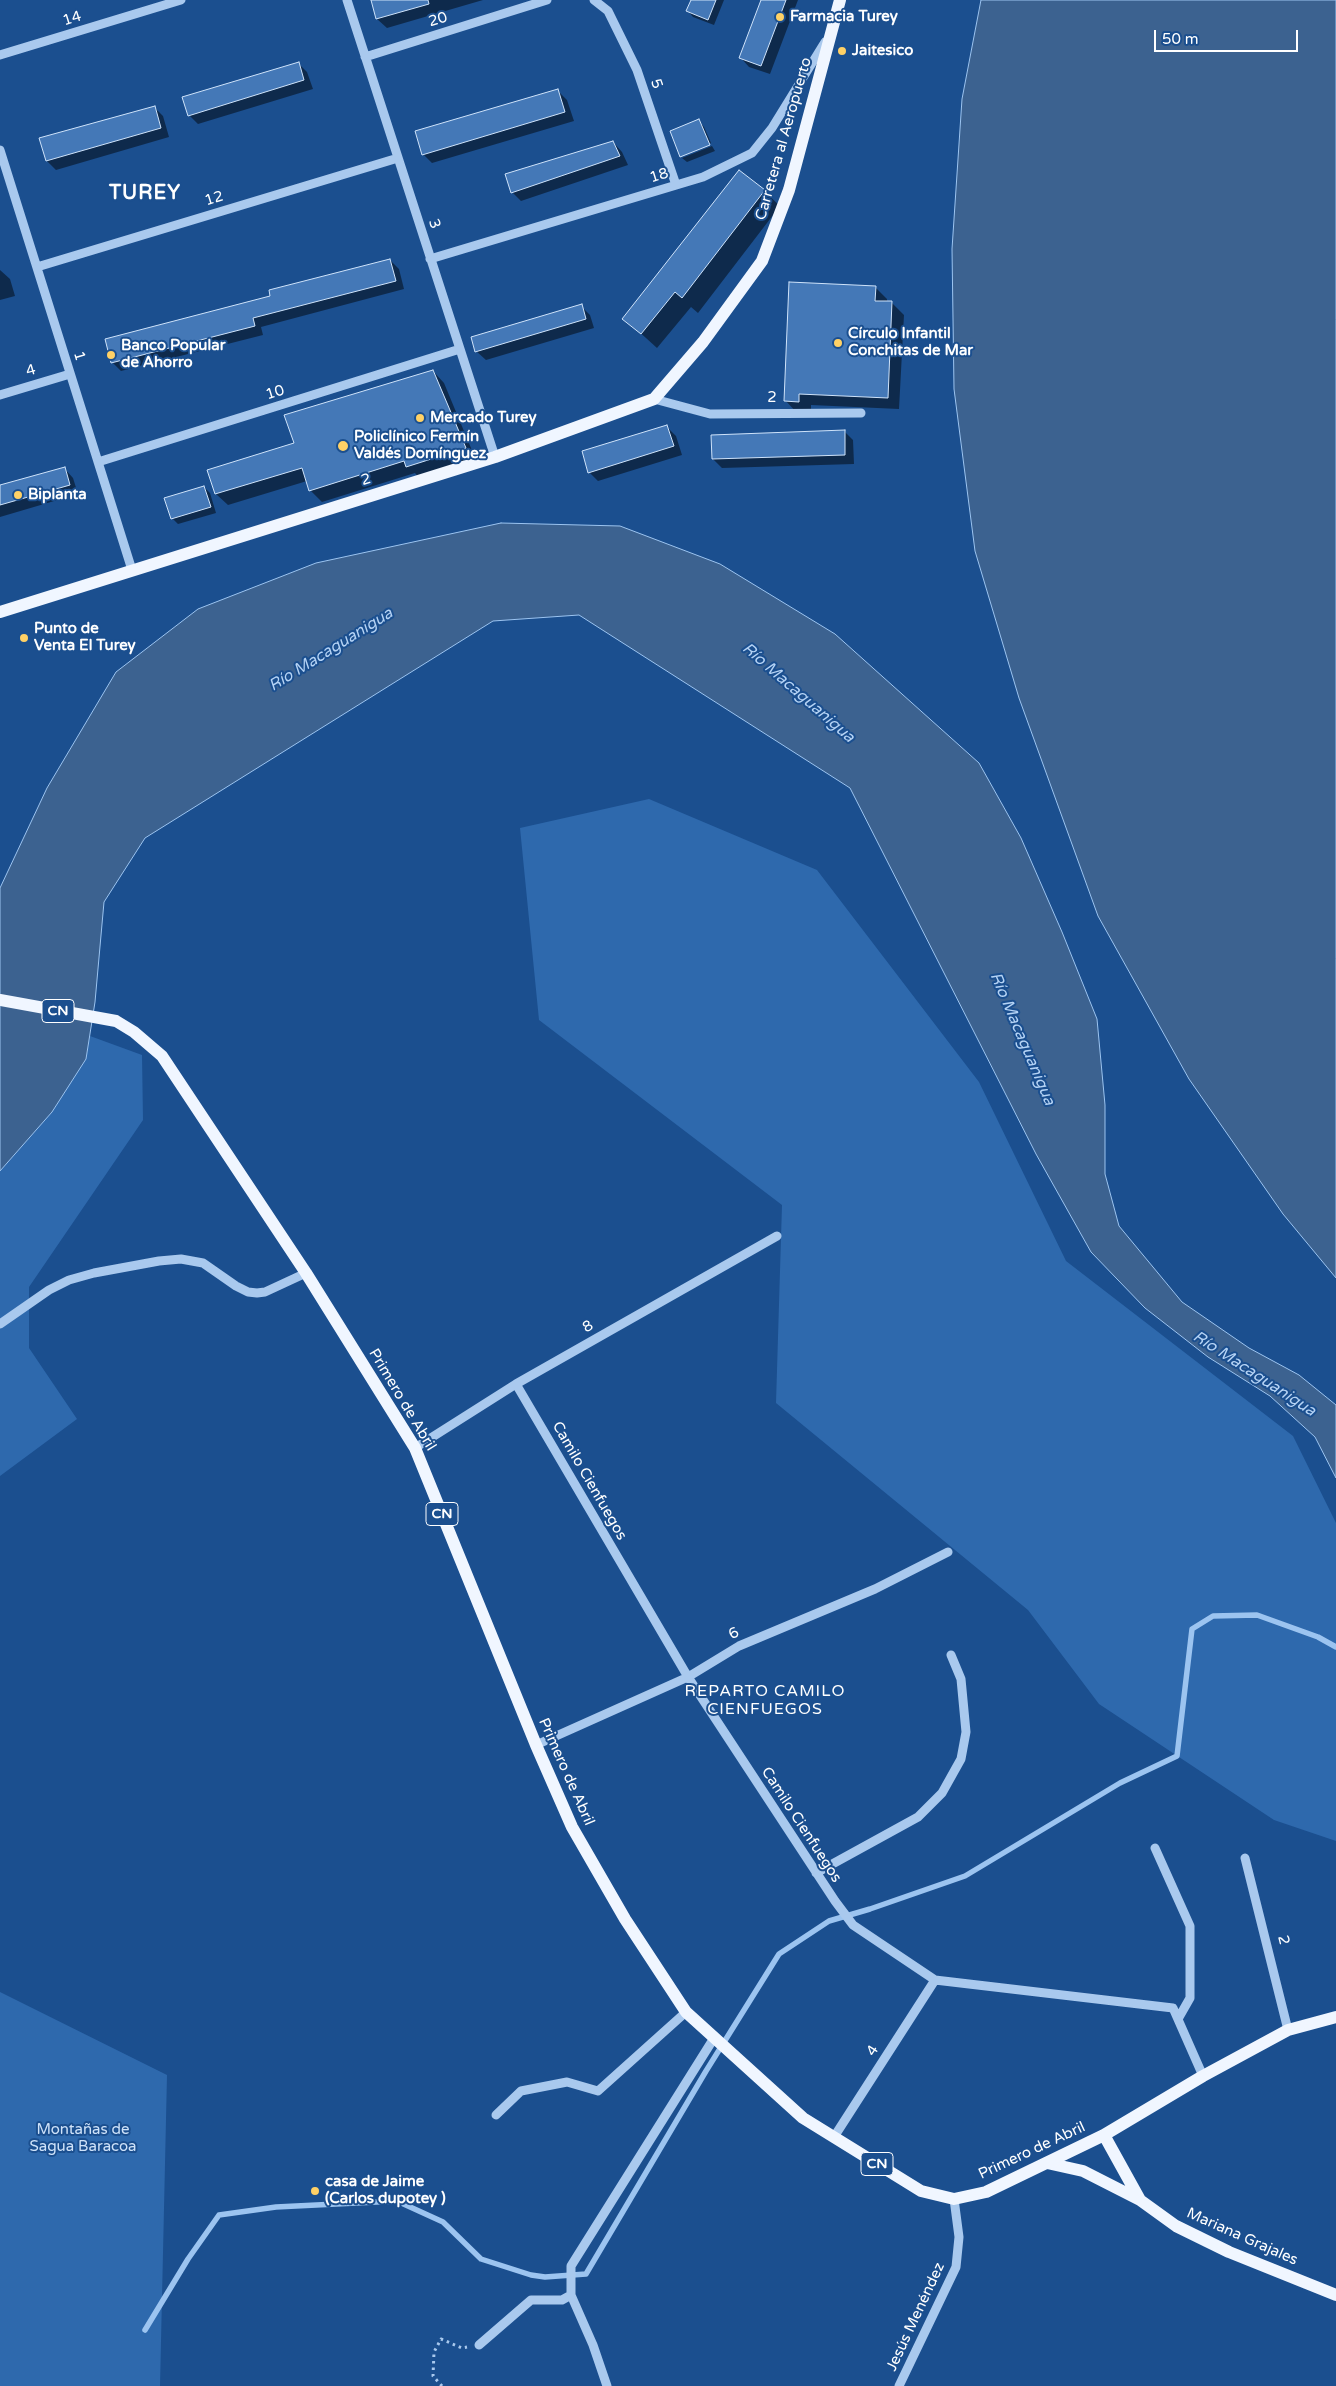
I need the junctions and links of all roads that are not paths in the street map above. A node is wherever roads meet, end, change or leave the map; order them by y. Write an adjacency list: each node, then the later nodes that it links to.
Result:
1 (181, 0): 7 (street, 14)
2 (347, 0): 8 (street, 3)
3 (547, 0): 8 (street, 20)
4 (594, 0): 12 (street, 5)
5 (840, 0): 6 (main road, Carretera al Aeropuerto)
6 (832, 31): 12 (street, 18); 18 (main road, Carretera al Aeropuerto)
7 (0, 55)
8 (365, 57): 10 (street, 3)
9 (0, 150): 11 (street, 1)
10 (398, 158): 13 (street, 3); 14 (street, 12)
11 (2, 167): 14 (street, 1)
12 (676, 185): 13 (street, 18)
13 (430, 258): 15 (street, 3)
14 (37, 267): 16 (street, 1)
15 (460, 349): 20 (street, 3); 21 (street, 10)
16 (70, 374): 17 (street, 4); 21 (street, 1)
17 (0, 394)
18 (654, 399): 19 (street, 2); 20 (main road, 2)
19 (861, 413)
20 (494, 457): 22 (main road, 2)
21 (98, 462): 22 (street, 1)
22 (132, 570): 23 (main road, 2)
23 (0, 612)
24 (0, 1000): 26 (main road, Primero de Abril / CN)
25 (777, 1236): 28 (street, 8)
26 (306, 1273): 27 (street); 29 (main road, Primero de Abril / CN)
27 (0, 1324)
28 (516, 1384): 29 (street, 8); 32 (street, Camilo Cienfuegos)
29 (415, 1448): 33 (main road, Primero de Abril / CN)
30 (948, 1552): 32 (street, 6)
31 (951, 1655): 36 (street)
32 (688, 1677): 33 (street, 6); 36 (street, Camilo Cienfuegos)
33 (536, 1746): 38 (main road, Primero de Abril / CN)
34 (1156, 1848): 40 (street)
35 (1245, 1858): 41 (street, 2)
36 (816, 1872): 37 (street, Camilo Cienfuegos)
37 (936, 1980): 40 (street, Camilo Cienfuegos); 46 (street, 4)
38 (686, 2012): 42 (main road, Primero de Abril / CN); 44 (street)
39 (1336, 2016): 41 (main road, Primero de Abril / CN)
40 (1178, 2019): 43 (street)
41 (1288, 2030): 43 (main road, Primero de Abril / CN)
42 (714, 2038): 46 (main road, Primero de Abril / CN); 50 (street)
43 (1202, 2076): 45 (main road, Primero de Abril / CN)
44 (496, 2115)
45 (1104, 2135): 47 (main road, Primero de Abril / CN); 49 (main road, Mariana Grajales)
46 (834, 2137): 48 (main road, Primero de Abril / CN)
47 (1047, 2163): 48 (main road, Primero de Abril / CN); 49 (main road, Mariana Grajales)
48 (954, 2199): 54 (street, Jesús Menéndez)
49 (1140, 2200): 51 (main road, Mariana Grajales)
50 (571, 2295): 52 (street); 53 (street)
51 (1336, 2295)
52 (479, 2345)
53 (607, 2386)
54 (899, 2386)

